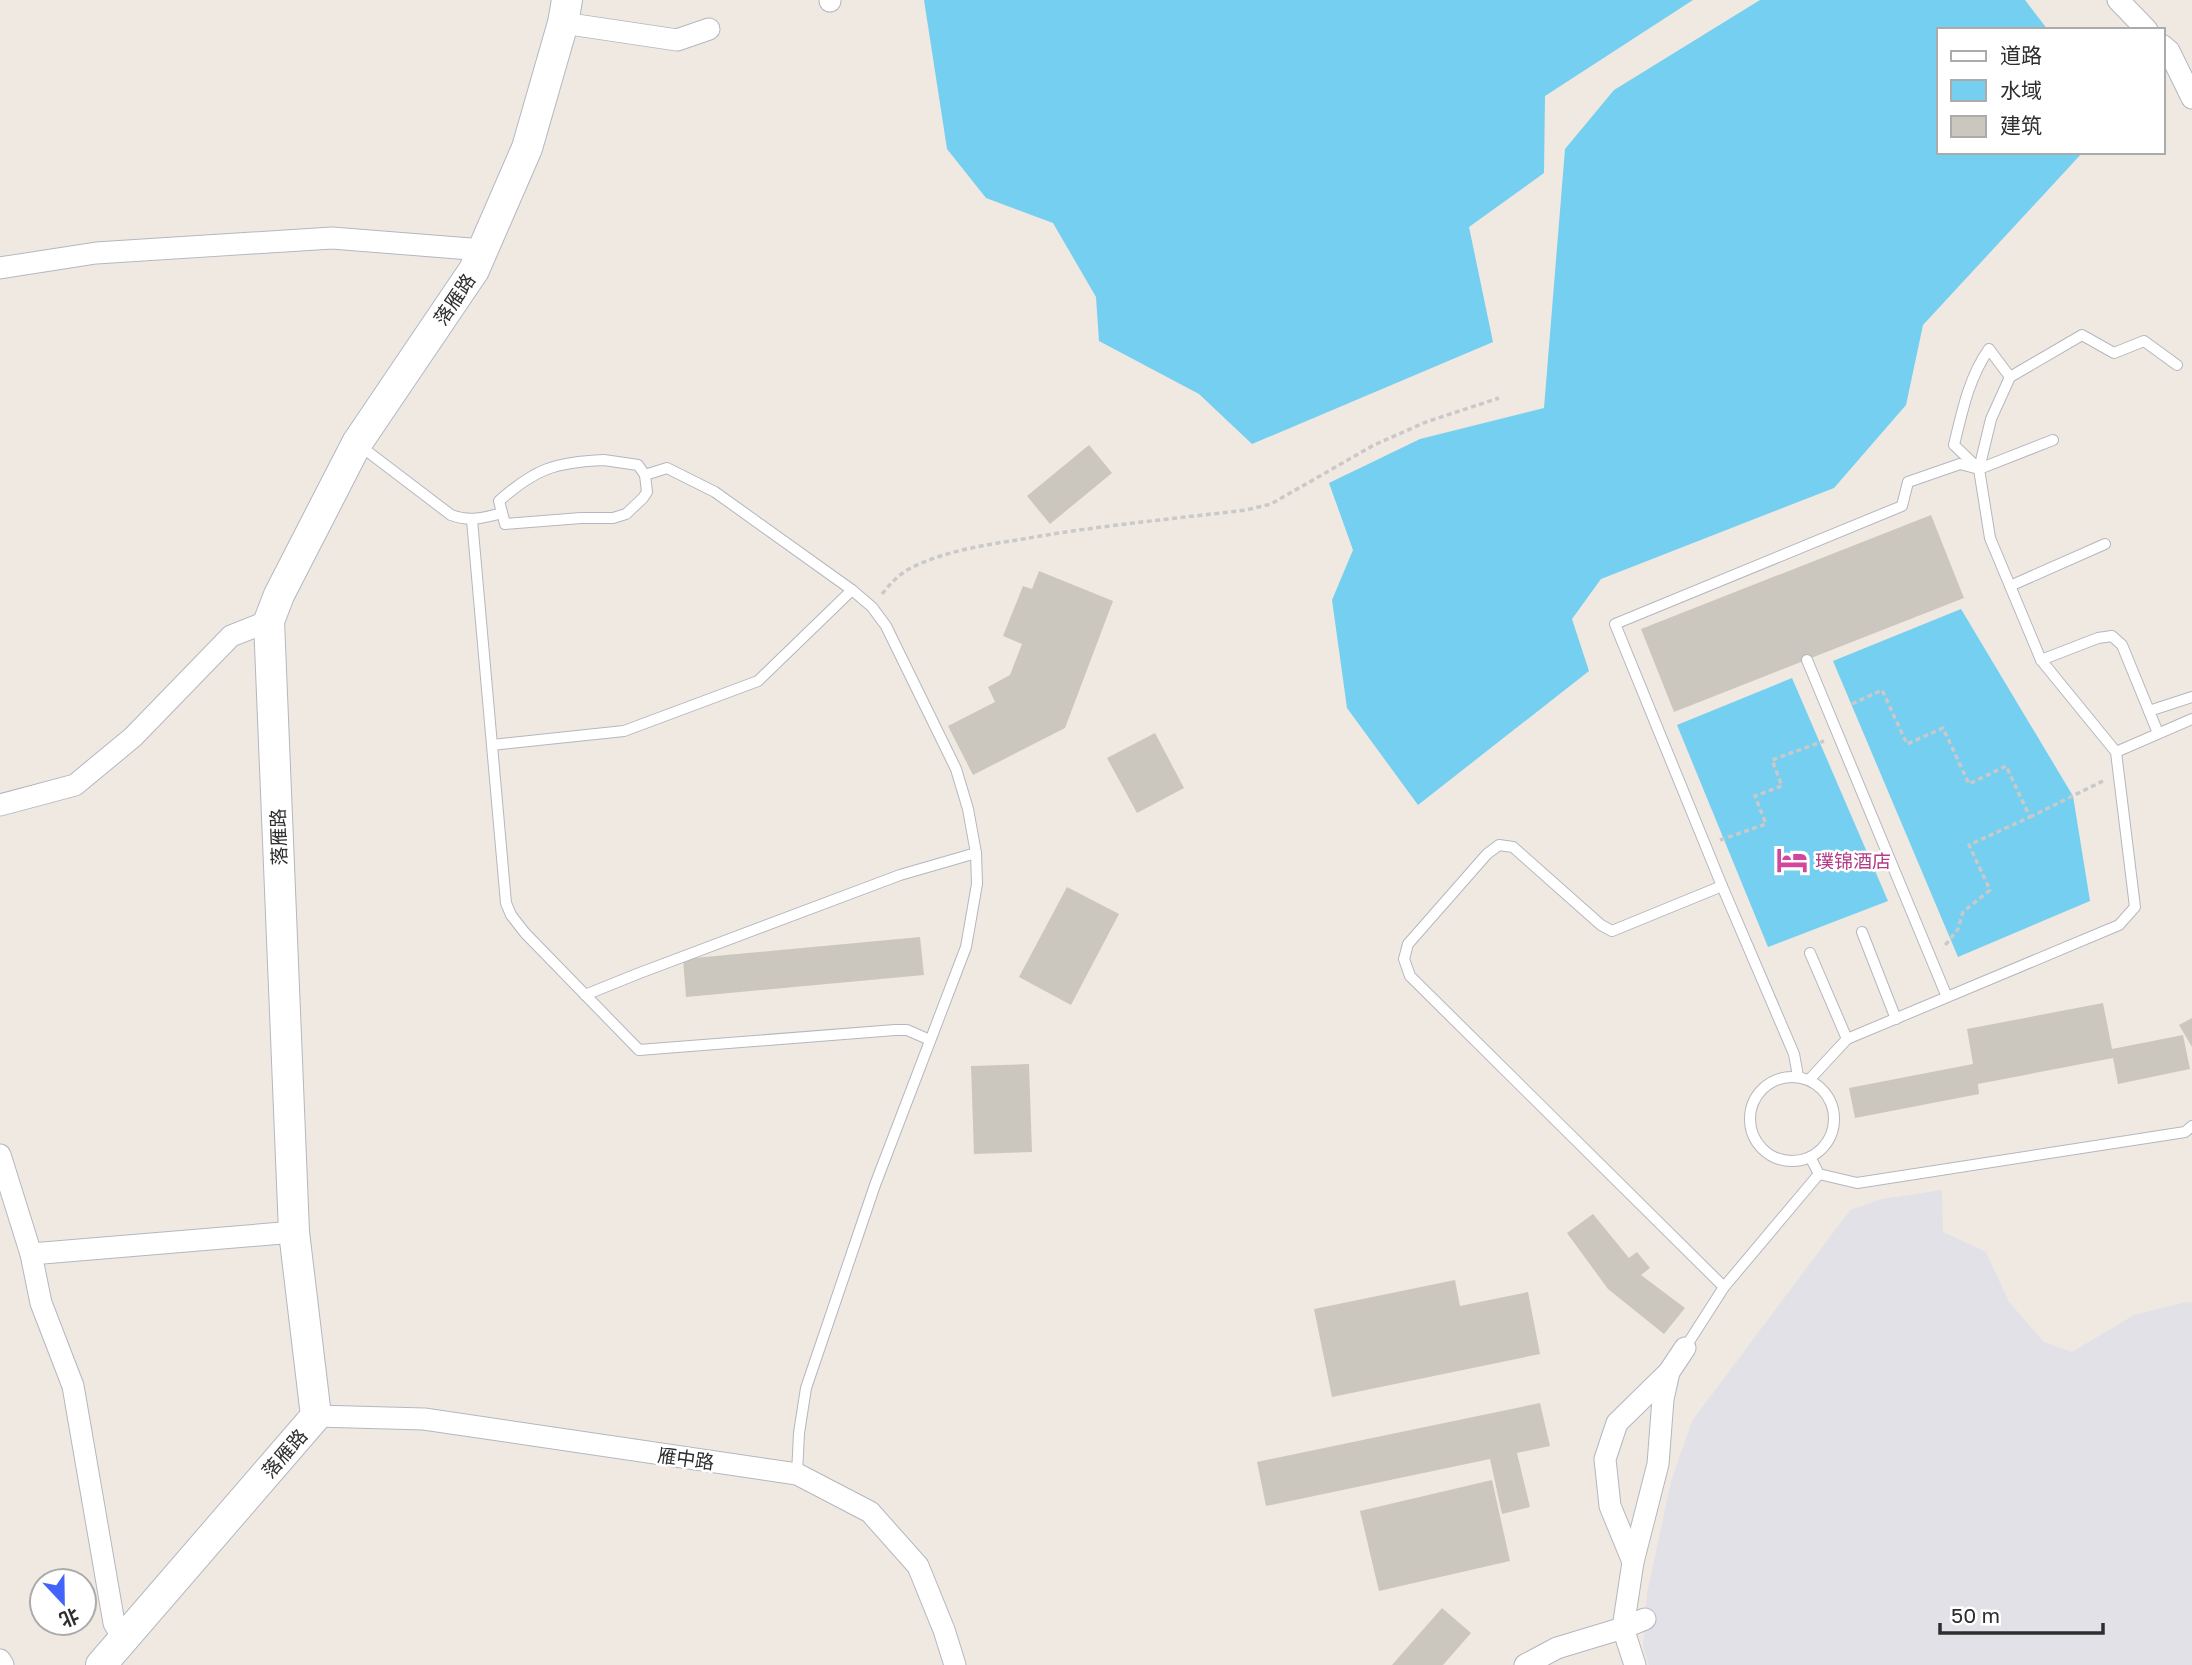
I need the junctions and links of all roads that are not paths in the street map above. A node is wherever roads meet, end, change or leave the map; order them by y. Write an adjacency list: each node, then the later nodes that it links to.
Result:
1 (2118, 0): 3 (street)
2 (565, 12): 4 (street); 7 (street, 落雁路)
3 (2145, 28)
4 (709, 29)
5 (2164, 47): 6 (street)
6 (2192, 98)
7 (483, 250): 8 (street); 12 (street, 落雁路)
8 (0, 268)
9 (2177, 365): 10 (lane)
10 (2010, 377): 13 (lane); 13 (lane)
11 (2053, 440): 13 (lane)
12 (357, 443): 16 (lane); 20 (street, 落雁路)
13 (1979, 469): 18 (lane); 31 (lane)
14 (645, 475): 15 (lane); 15 (lane); 19 (lane)
15 (502, 513): 16 (lane)
16 (472, 520): 27 (lane)
17 (2105, 544): 18 (lane)
18 (2010, 586): 22 (lane)
19 (852, 590): 27 (lane); 30 (lane)
20 (269, 621): 29 (street); 45 (street, 落雁路)
21 (1807, 660): 35 (lane)
22 (2041, 660): 24 (lane); 28 (lane)
23 (2192, 697): 24 (lane)
24 (2149, 711): 26 (lane)
25 (2192, 719): 26 (lane)
26 (2158, 733): 28 (lane)
27 (492, 744): 34 (lane)
28 (2116, 752): 35 (lane)
29 (0, 805)
30 (976, 853): 34 (lane); 38 (lane)
31 (1722, 886): 39 (lane); 47 (lane)
32 (1862, 932): 36 (lane)
33 (1810, 953): 37 (lane)
34 (585, 995): 38 (lane)
35 (1947, 997): 36 (lane)
36 (1896, 1019): 37 (lane)
37 (1847, 1039): 40 (lane)
38 (930, 1040): 51 (lane)
39 (1798, 1076): 40 (lane); 43 (lane)
40 (1809, 1080): 43 (lane)
41 (2192, 1126): 44 (lane)
42 (0, 1155): 46 (street)
43 (1810, 1157): 44 (lane)
44 (1819, 1174): 47 (lane)
45 (293, 1232): 46 (street); 50 (street, 落雁路)
46 (31, 1254): 55 (street)
47 (1724, 1287): 48 (lane)
48 (1685, 1348): 49 (street)
49 (1669, 1372): 52 (street); 52 (street)
50 (316, 1416): 51 (street, 雁中路); 55 (street, 落雁路)
51 (797, 1474): 59 (street, 雁中路)
52 (1633, 1562): 54 (street)
53 (1645, 1619): 54 (street)
54 (1623, 1628): 60 (street); 61 (street)
55 (123, 1638): 58 (street, 落雁路)
56 (0, 1660): 57 (street)
57 (3, 1665)
58 (101, 1665)
59 (955, 1665)
60 (1525, 1665)
61 (1635, 1665)

